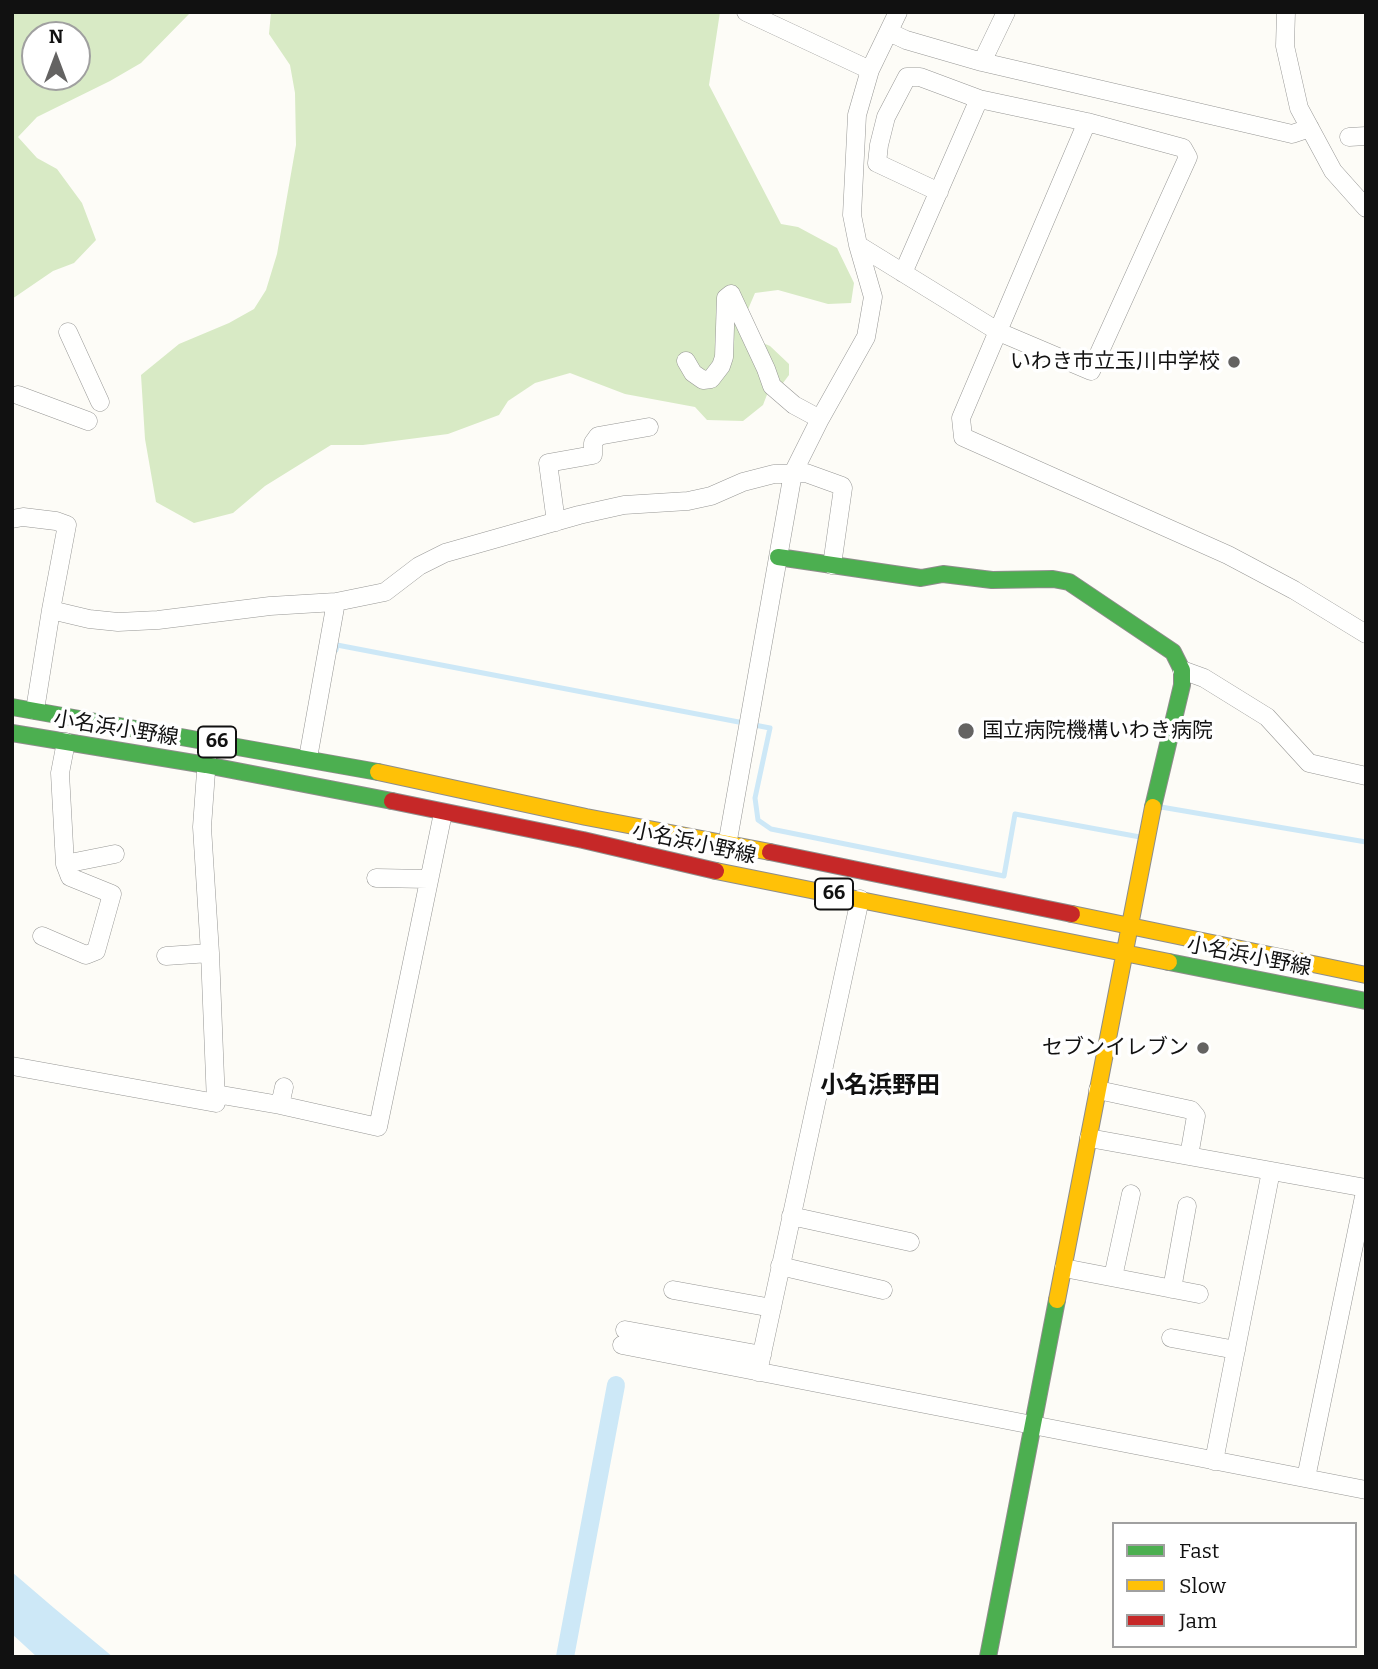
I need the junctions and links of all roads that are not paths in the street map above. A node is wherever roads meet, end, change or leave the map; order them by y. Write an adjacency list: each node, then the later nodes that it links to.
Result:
1 (746, 12): 7 (street)
2 (898, 12): 5 (street)
3 (1006, 12): 6 (street)
4 (1286, 12): 10 (street)
5 (889, 32): 6 (street); 7 (street)
6 (982, 62): 10 (street)
7 (870, 70): 13 (street)
8 (979, 99): 9 (street); 11 (street); 11 (street)
9 (1087, 122): 16 (street); 16 (street)
10 (1310, 128): 12 (street)
11 (939, 192): 14 (street)
12 (1364, 201)
13 (858, 245): 14 (street); 20 (street)
14 (903, 273): 16 (street)
15 (68, 332): 19 (street)
16 (999, 332): 30 (street)
17 (687, 361): 20 (street)
18 (18, 395): 21 (street)
19 (100, 402)
20 (820, 419): 23 (street)
21 (89, 421)
22 (649, 427): 25 (street)
23 (793, 473): 25 (street); 26 (street); 27 (street)
24 (12, 519): 29 (street)
25 (556, 522): 28 (street)
26 (778, 557): 27 (main road); 41 (street)
27 (832, 565): 31 (main road)
28 (336, 602): 29 (street); 37 (street)
29 (51, 610): 33 (street)
30 (1366, 634)
31 (1182, 670): 39 (street); 48 (main road)
32 (12, 707): 33 (main road, 小名浜小野線 / 66)
33 (36, 710): 35 (main road, 小名浜小野線 / 66)
34 (12, 733): 36 (main road, 小名浜小野線 / 66)
35 (209, 741): 37 (main road, 小名浜小野線 / 66); 38 (street)
36 (66, 742): 38 (main road, 小名浜小野線 / 66); 43 (street)
37 (308, 758): 41 (main road, 小名浜小野線 / 66)
38 (206, 765): 40 (main road, 小名浜小野線 / 66); 50 (street)
39 (1366, 776)
40 (443, 813): 44 (main road, 小名浜小野線 / 66); 46 (street)
41 (727, 843): 44 (street); 48 (main road, 小名浜小野線 / 66)
42 (115, 854): 43 (street)
43 (65, 864): 49 (street)
44 (722, 872): 47 (main road, 小名浜小野線 / 66)
45 (376, 878): 46 (street)
46 (428, 879): 59 (street)
47 (860, 899): 51 (main road, 小名浜小野線 / 66); 66 (street)
48 (1130, 928): 51 (main road); 53 (main road, 小名浜小野線 / 66)
49 (42, 936)
50 (210, 953): 52 (street); 58 (street)
51 (1126, 953): 54 (main road, 小名浜小野線 / 66); 57 (main road)
52 (166, 956)
53 (1366, 975)
54 (1366, 1001)
55 (12, 1066): 58 (street)
56 (284, 1087): 59 (street)
57 (1098, 1090): 60 (main road); 61 (street)
58 (216, 1094): 59 (street)
59 (280, 1105)
60 (1089, 1138): 61 (street); 69 (main road)
61 (1189, 1156): 62 (street)
62 (1271, 1171): 63 (street); 78 (street)
63 (1366, 1188): 82 (street)
64 (1131, 1194): 70 (street)
65 (1187, 1206): 71 (street)
66 (791, 1216): 67 (street); 68 (street)
67 (910, 1242)
68 (780, 1266): 73 (street); 75 (street)
69 (1063, 1268): 70 (street); 80 (main road)
70 (1113, 1277): 71 (street)
71 (1172, 1289): 74 (street)
72 (673, 1290): 75 (street)
73 (883, 1290)
74 (1199, 1294)
75 (772, 1308): 79 (street)
76 (624, 1337): 79 (street)
77 (1171, 1338): 78 (street)
78 (1236, 1350): 81 (street)
79 (760, 1363): 80 (street)
80 (1033, 1426): 81 (street); 84 (main road)
81 (1214, 1461): 82 (street)
82 (1306, 1478): 83 (street)
83 (1366, 1490)
84 (988, 1657)

